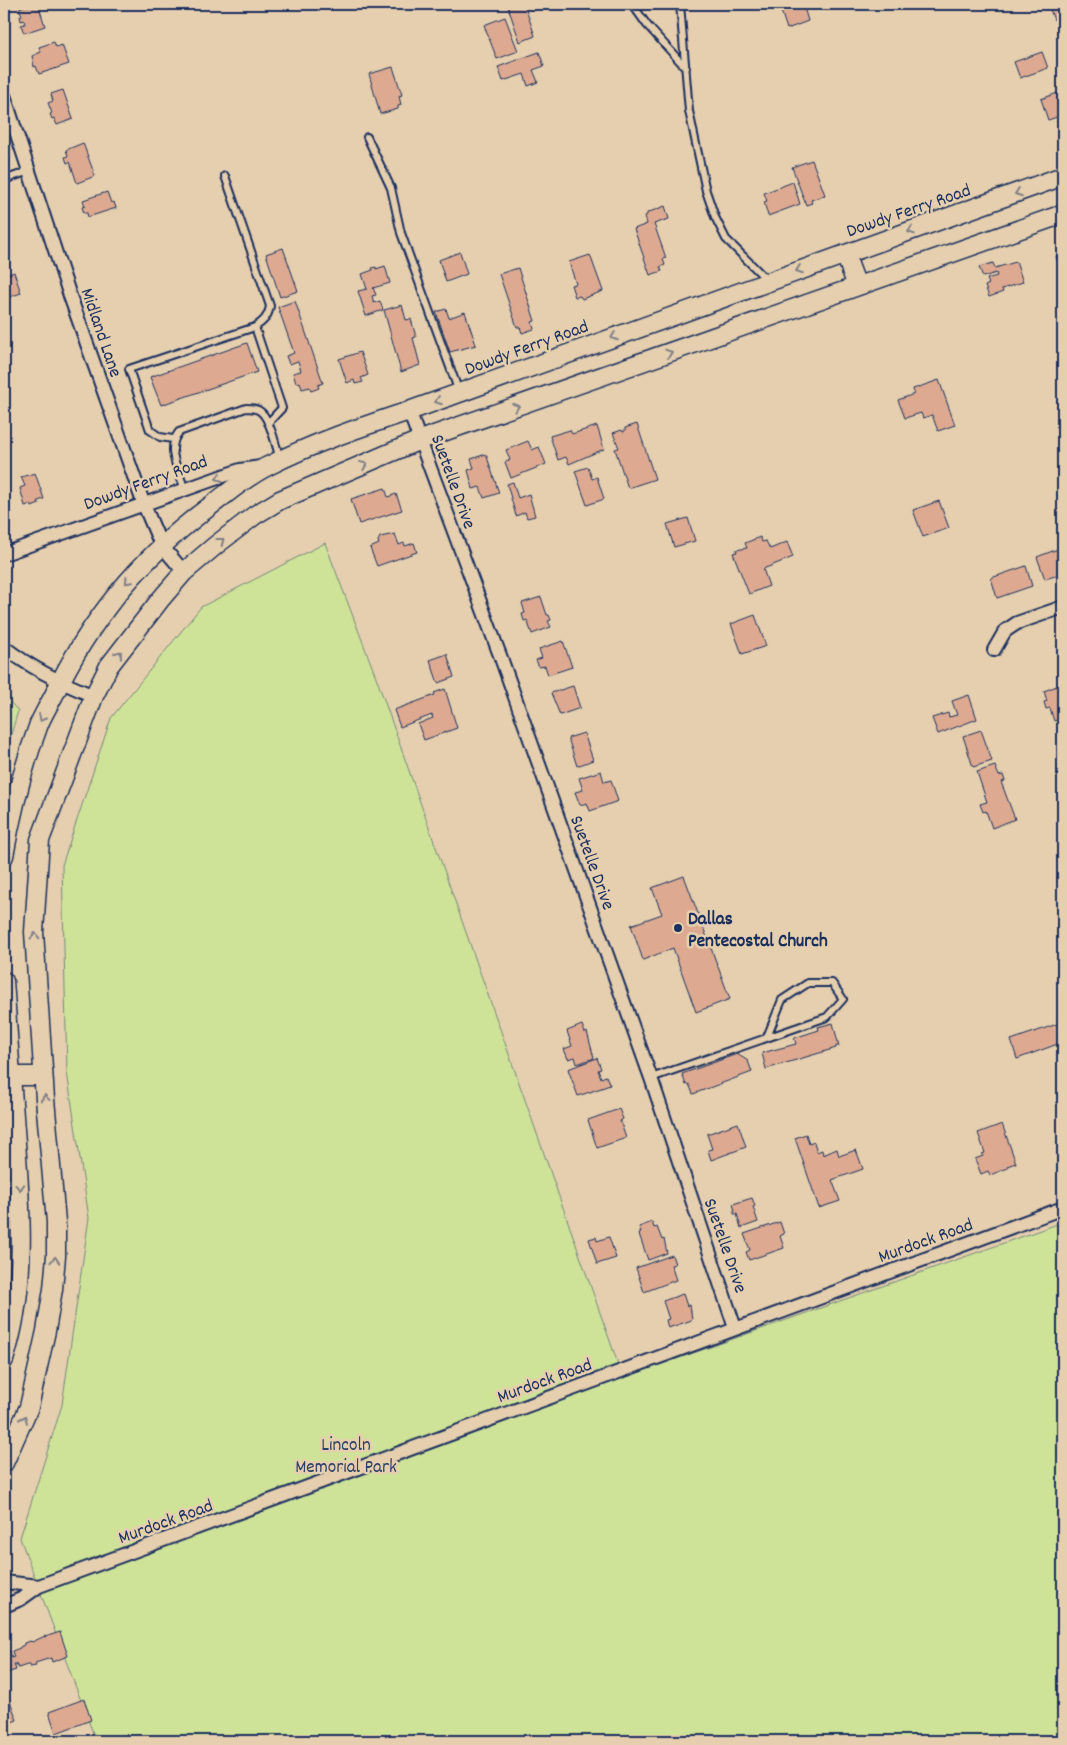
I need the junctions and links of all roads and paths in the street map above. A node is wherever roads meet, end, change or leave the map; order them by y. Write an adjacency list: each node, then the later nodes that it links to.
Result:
1 (632, 4): 3 (lane)
2 (680, 4): 3 (lane)
3 (686, 68): 12 (lane)
4 (4, 95): 6 (street, Midland Lane)
5 (367, 137): 15 (lane)
6 (29, 171): 9 (lane); 22 (street, Midland Lane)
7 (225, 176): 14 (lane)
8 (1063, 176): 11 (main road, Dowdy Ferry Road, one-way to 11)
9 (4, 180)
10 (1063, 214): 13 (main road)
11 (845, 254): 12 (main road, Dowdy Ferry Road, one-way to 12); 13 (main road)
12 (768, 282): 15 (main road, Dowdy Ferry Road, one-way to 15)
13 (857, 286): 19 (main road, one-way to 13)
14 (254, 326): 17 (lane); 18 (lane)
15 (459, 393): 16 (main road, Dowdy Ferry Road, one-way to 16)
16 (409, 411): 19 (street, Suetelle Drive); 20 (main road, Dowdy Ferry Road)
17 (268, 423): 18 (lane); 20 (lane)
18 (173, 439): 21 (lane)
19 (420, 440): 25 (main road, one-way to 19); 36 (street, Suetelle Drive)
20 (273, 463): 21 (street, Dowdy Ferry Road, one-way to 21); 23 (main road)
21 (185, 490): 22 (street, Dowdy Ferry Road)
22 (144, 504): 23 (street, Midland Lane); 24 (street, Dowdy Ferry Road)
23 (161, 545): 25 (street, Midland Lane); 29 (main road, one-way to 29)
24 (4, 554)
25 (184, 572): 30 (main road, one-way to 25)
26 (1063, 607): 28 (street)
27 (4, 647): 29 (street)
28 (994, 650)
29 (60, 683): 30 (street); 31 (main road, one-way to 31)
30 (94, 696): 35 (main road, one-way to 30)
31 (4, 856)
32 (4, 981): 34 (main road)
33 (767, 1037): 33 (lane); 36 (lane)
34 (11, 1076): 35 (main road); 39 (main road, one-way to 39)
35 (43, 1076): 40 (main road, one-way to 35)
36 (652, 1078): 38 (street, Suetelle Drive)
37 (1063, 1208): 38 (street, Murdock Road)
38 (735, 1328): 42 (street, Murdock Road)
39 (4, 1360)
40 (4, 1463)
41 (4, 1582): 42 (street, Murdock Road)
42 (39, 1586): 43 (street, Murdock Road)
43 (4, 1606)

